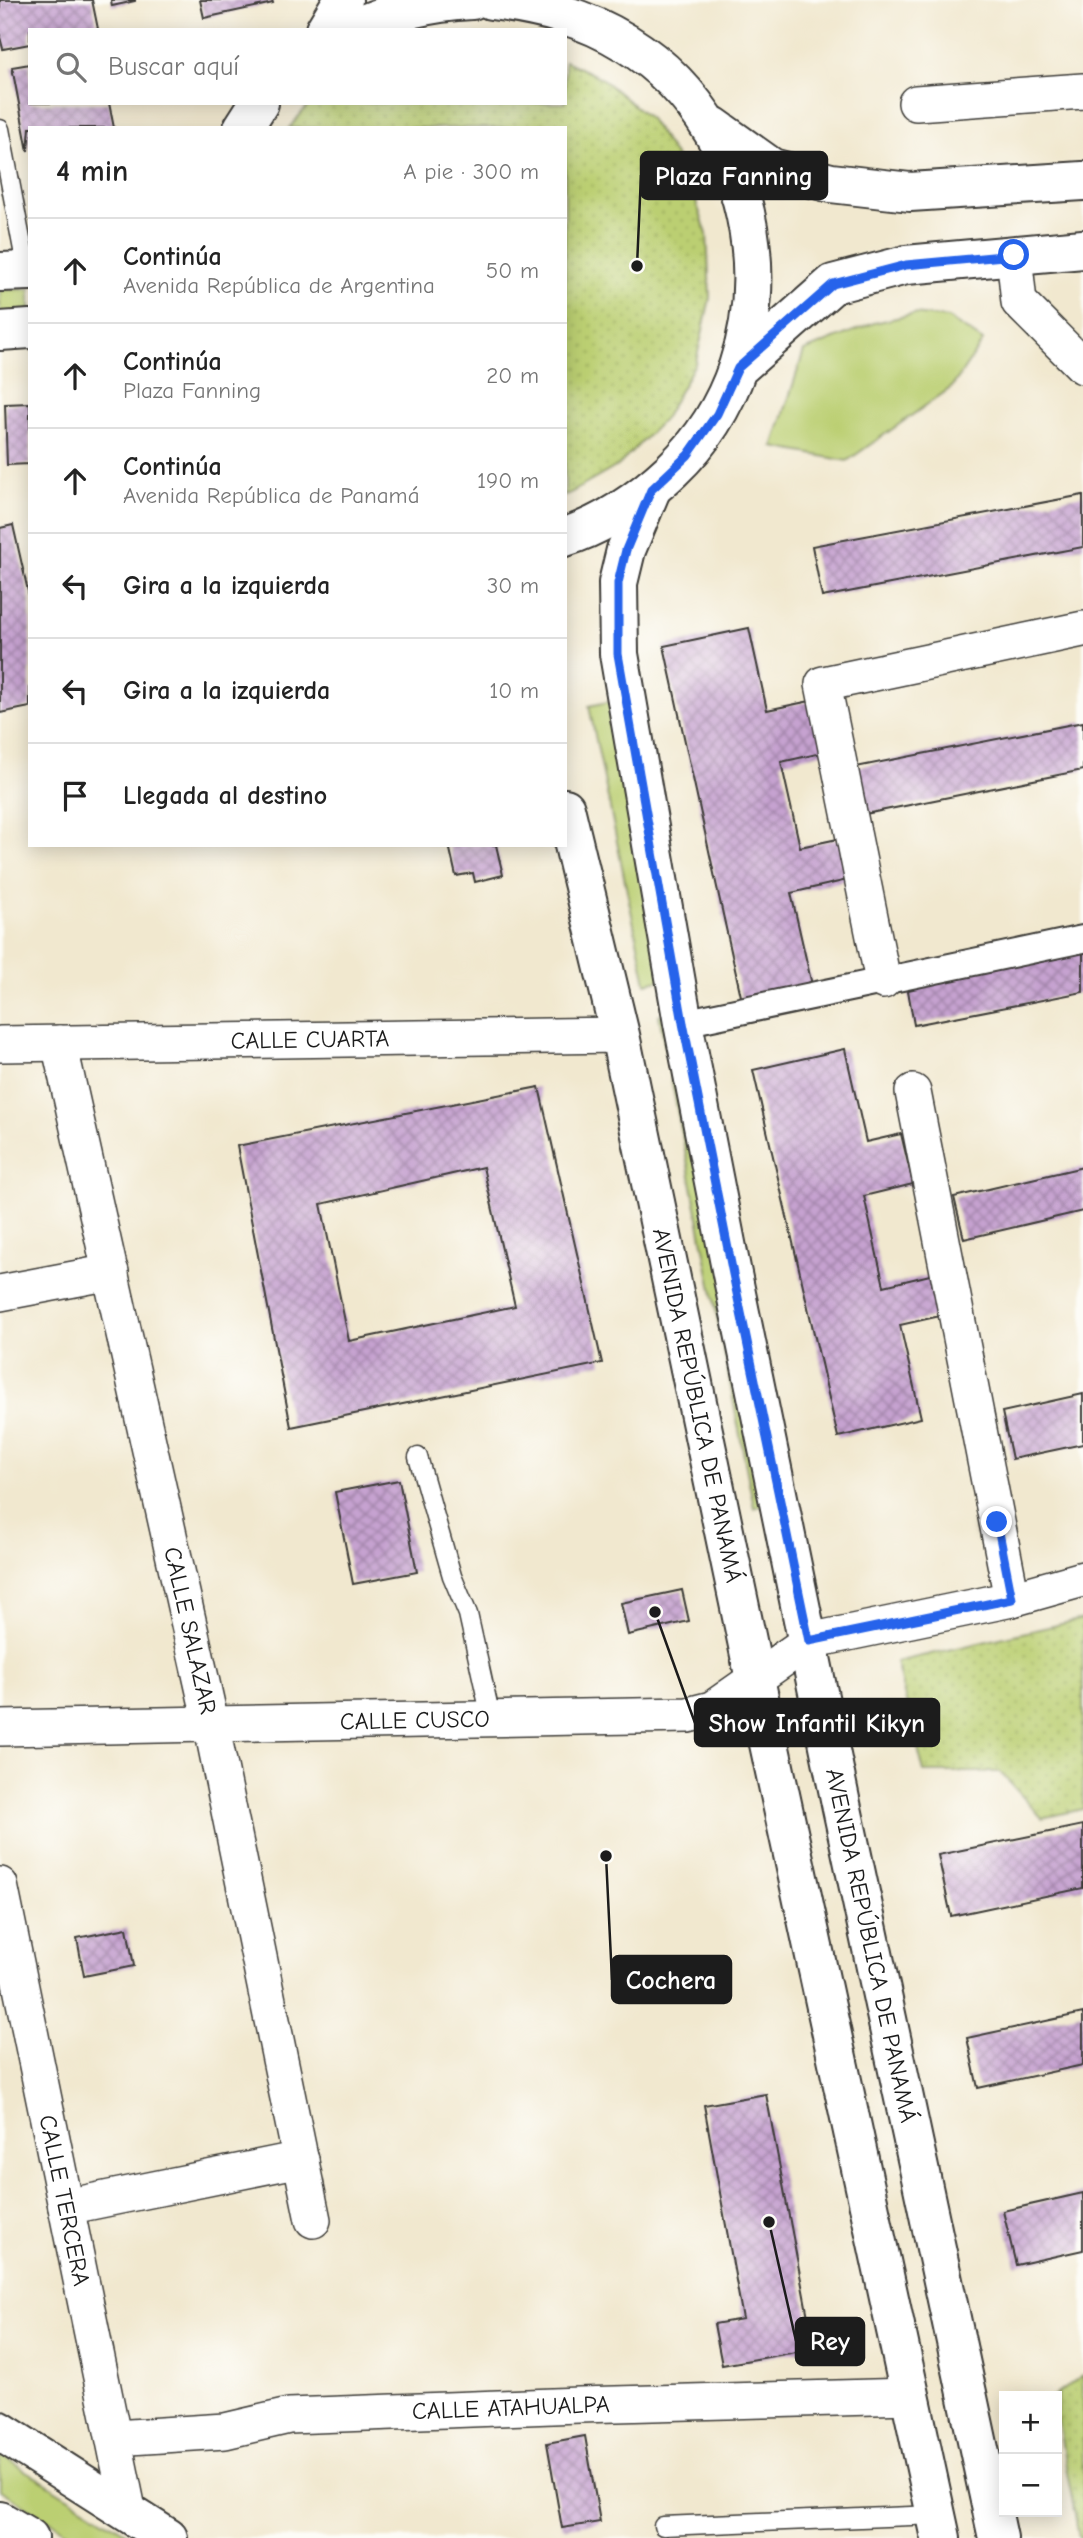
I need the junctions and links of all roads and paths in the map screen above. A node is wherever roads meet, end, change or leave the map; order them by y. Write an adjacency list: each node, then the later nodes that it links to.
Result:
1 (343, 0): 5 (main road)
2 (472, 0): 6 (main road)
3 (491, 0): 4 (main road)
4 (567, 9): 10 (main road)
5 (326, 28)
6 (354, 28)
7 (1083, 91): 8 (street)
8 (916, 103)
9 (258, 105): 11 (main road)
10 (706, 121): 13 (main road); 20 (main road)
11 (244, 126)
12 (0, 129): 16 (lane)
13 (1083, 181)
14 (1083, 249): 15 (main road)
15 (1014, 255): 19 (street); 20 (main road)
16 (19, 271)
17 (28, 329): 18 (main road)
18 (0, 331)
19 (1083, 366)
20 (738, 368): 21 (main road)
21 (651, 490): 22 (main road); 27 (main road, AVENIDA REPÚBLICA DE PANAMÁ)
22 (567, 536)
23 (1083, 629): 26 (street)
24 (567, 816): 28 (main road, AVENIDA REPÚBLICA DE PANAMÁ)
25 (1083, 939): 26 (street)
26 (883, 981): 27 (street)
27 (683, 1023): 37 (main road, AVENIDA REPÚBLICA DE PANAMÁ)
28 (620, 1035): 29 (street, CALLE CUARTA); 38 (main road, AVENIDA REPÚBLICA DE PANAMÁ)
29 (59, 1043): 30 (street, CALLE CUARTA); 32 (street, CALLE SALAZAR)
30 (0, 1044)
31 (913, 1092): 36 (street)
32 (111, 1272): 33 (street); 40 (street, CALLE SALAZAR)
33 (0, 1293)
34 (418, 1457): 39 (lane)
35 (1083, 1579): 36 (street)
36 (1012, 1599): 37 (street)
37 (809, 1641): 38 (street, CALLE CUSCO); 55 (main road, AVENIDA REPÚBLICA DE PANAMÁ)
38 (755, 1679): 39 (street, CALLE CUSCO); 46 (main road, AVENIDA REPÚBLICA DE PANAMÁ)
39 (491, 1718): 40 (street, CALLE CUSCO)
40 (211, 1723): 41 (street, CALLE CUSCO); 43 (street, CALLE SALAZAR)
41 (0, 1728)
42 (0, 1885): 44 (street, CALLE TERCERA)
43 (301, 2159): 44 (street); 45 (street, CALLE SALAZAR)
44 (66, 2207): 48 (street, CALLE TERCERA)
45 (313, 2220)
46 (910, 2396): 48 (street, CALLE ATAHUALPA); 52 (main road, AVENIDA REPÚBLICA DE PANAMÁ)
47 (0, 2431): 49 (main road)
48 (114, 2438): 49 (street, CALLE TERCERA)
49 (129, 2514): 54 (main road)
50 (0, 2521): 53 (main road)
51 (663, 2526): 52 (lane)
52 (938, 2526)
53 (29, 2538)
54 (167, 2538)
55 (998, 2538)

